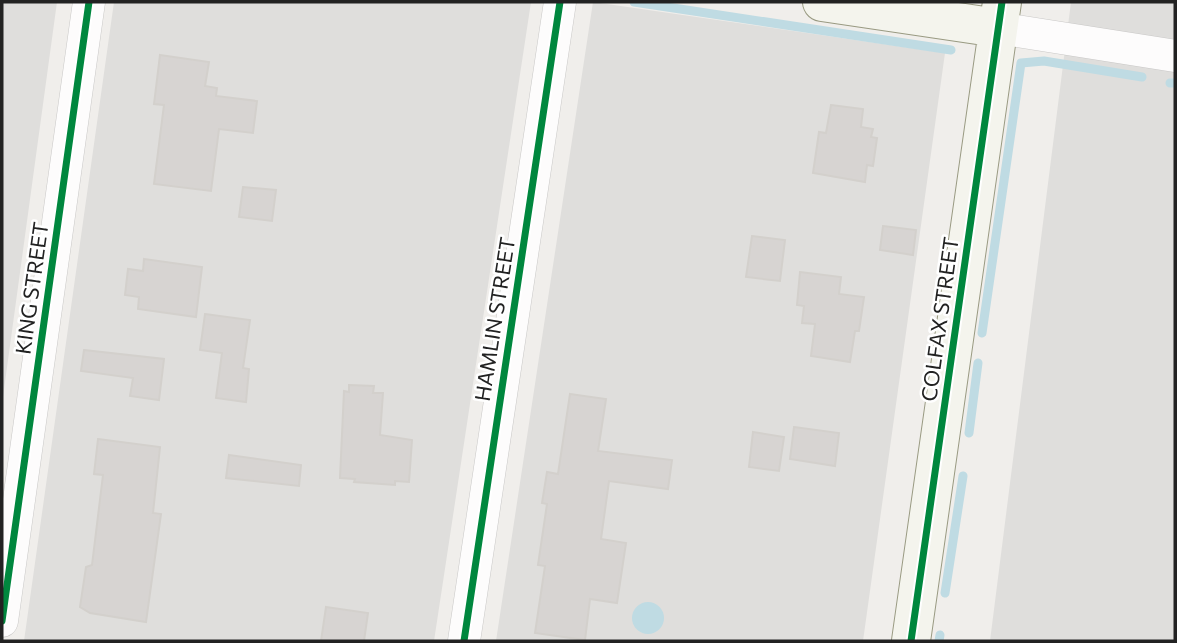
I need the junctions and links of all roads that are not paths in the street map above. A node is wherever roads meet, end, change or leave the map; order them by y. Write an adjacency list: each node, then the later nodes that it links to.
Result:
1 (89, 2): 6 (street, KING STREET)
2 (560, 2): 7 (street, HAMLIN STREET)
3 (822, 2): 4 (street)
4 (1000, 15): 5 (street); 8 (street, COLFAX STREET)
5 (1175, 56)
6 (2, 621)
7 (464, 641)
8 (911, 641)

